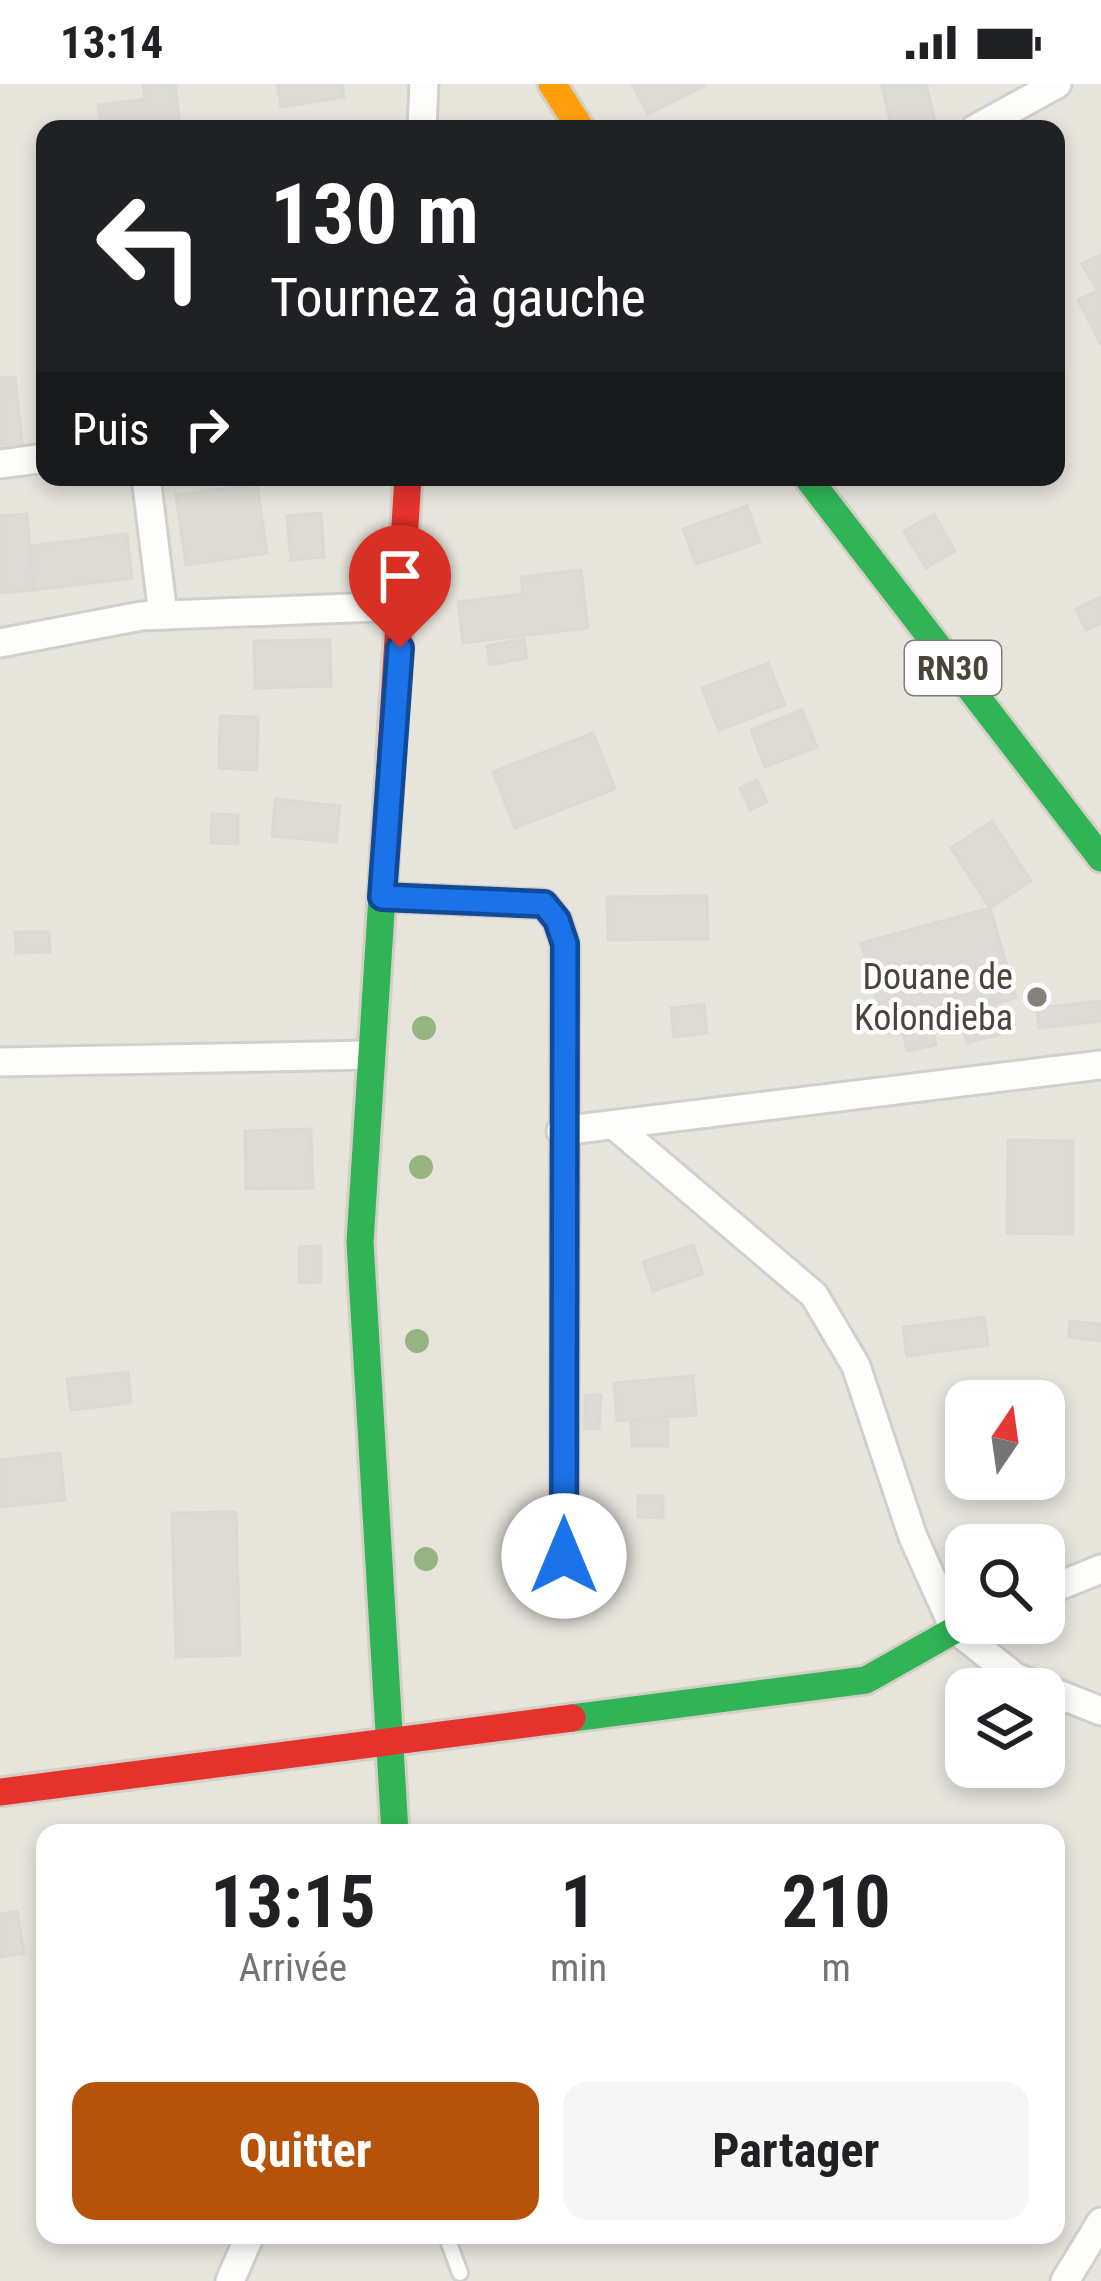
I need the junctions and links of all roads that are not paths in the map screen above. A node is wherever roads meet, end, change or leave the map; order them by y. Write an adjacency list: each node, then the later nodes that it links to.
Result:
1 (424, 84): 4 (street)
2 (552, 84): 5 (street)
3 (1057, 84): 6 (street)
4 (422, 120)
5 (575, 120)
6 (991, 120)
7 (36, 459): 8 (street)
8 (0, 464)
9 (147, 486): 13 (street)
10 (408, 486): 12 (street)
11 (814, 486): 15 (street, RN30)
12 (403, 606): 13 (street); 16 (street)
13 (164, 615): 14 (street)
14 (0, 643)
15 (1101, 858)
16 (382, 897): 17 (street); 21 (street)
17 (371, 1055): 18 (street); 29 (street)
18 (0, 1062)
19 (1101, 1065): 20 (street)
20 (614, 1125): 21 (street); 25 (street)
21 (561, 1131): 22 (street)
22 (564, 1556)
23 (1101, 1569): 24 (street)
24 (1065, 1584)
25 (945, 1596)
26 (945, 1635): 29 (street)
27 (980, 1644): 28 (street)
28 (1096, 1704)
29 (394, 1744): 30 (street); 31 (street)
30 (0, 1792)
31 (395, 1824)
32 (1101, 2222): 37 (street)
33 (246, 2244): 36 (street)
34 (449, 2244): 35 (lane)
35 (460, 2273)
36 (230, 2281)
37 (1065, 2281)

